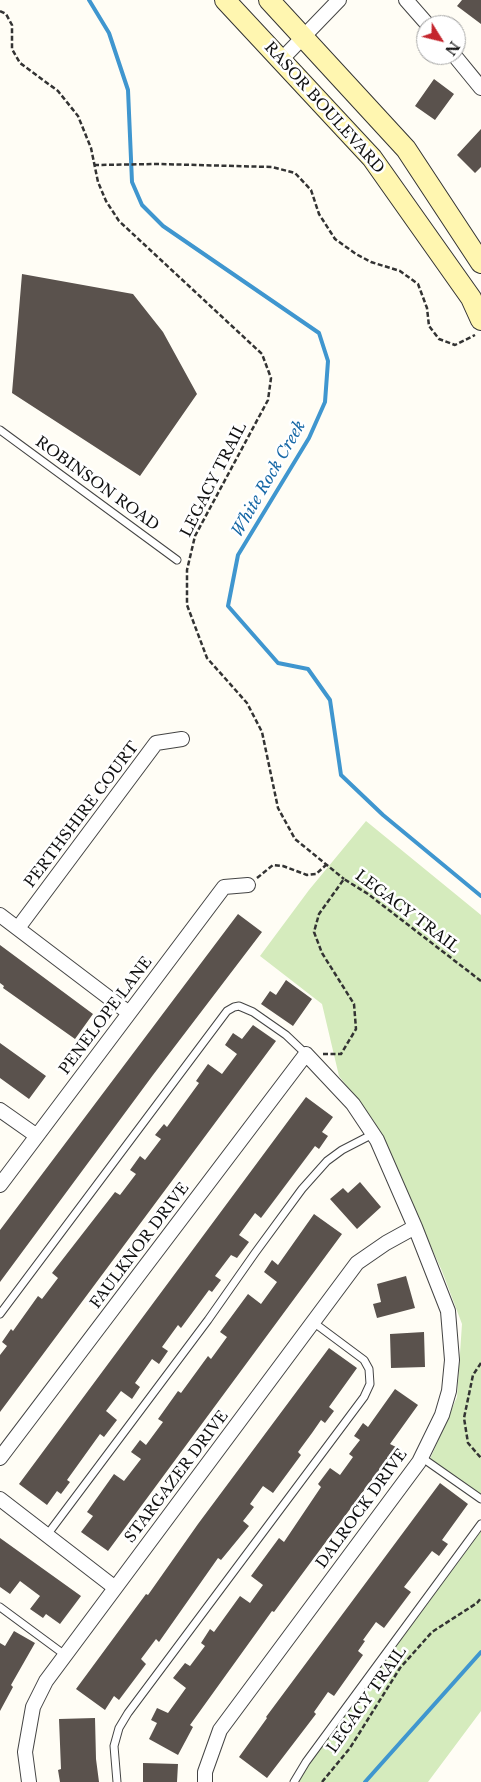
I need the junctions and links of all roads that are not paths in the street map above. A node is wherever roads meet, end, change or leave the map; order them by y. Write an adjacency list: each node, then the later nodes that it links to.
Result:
1 (225, 0): 7 (main road, RASOR BOULEVARD)
2 (269, 0): 6 (main road)
3 (339, 0): 6 (street)
4 (406, 0): 5 (street)
5 (419, 15)
6 (304, 37): 7 (street); 10 (main road)
7 (282, 60): 11 (main road, RASOR BOULEVARD)
8 (476, 71): 9 (street)
9 (481, 88)
10 (481, 263)
11 (479, 320)
12 (0, 430): 13 (lane, ROBINSON ROAD)
13 (177, 560)
14 (182, 739): 17 (street, PERTHSHIRE COURT)
15 (248, 885): 18 (street, PENELOPE LANE)
16 (0, 915): 17 (street)
17 (18, 928): 18 (street)
18 (129, 1013): 22 (street, PENELOPE LANE)
19 (306, 1054): 21 (street, DALROCK DRIVE); 25 (lane); 28 (street, FAULKNOR DRIVE)
20 (0, 1110): 22 (street)
21 (373, 1134): 24 (street, DALROCK DRIVE); 32 (lane)
22 (37, 1136): 23 (street, PENELOPE LANE)
23 (0, 1185)
24 (415, 1227): 26 (street, STARGAZER DRIVE); 27 (street, DALROCK DRIVE)
25 (0, 1314)
26 (313, 1322): 33 (street, STARGAZER DRIVE); 37 (lane)
27 (421, 1457): 30 (lane); 38 (street, DALROCK DRIVE)
28 (0, 1458)
29 (0, 1499): 32 (street)
30 (481, 1499)
31 (481, 1524): 39 (lane)
32 (47, 1536): 33 (street)
33 (114, 1587): 35 (street, STARGAZER DRIVE)
34 (0, 1607): 35 (lane)
35 (65, 1656): 36 (street, STARGAZER DRIVE)
36 (29, 1782)
37 (117, 1782)
38 (206, 1782)
39 (294, 1782)

